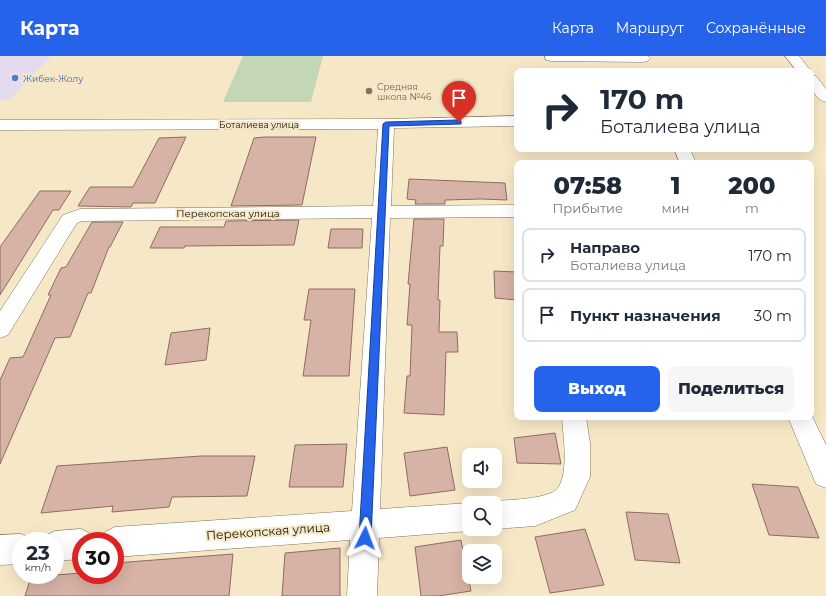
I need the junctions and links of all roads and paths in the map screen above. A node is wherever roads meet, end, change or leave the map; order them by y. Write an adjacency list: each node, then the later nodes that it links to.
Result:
1 (792, 56): 5 (street)
2 (551, 57): 3 (street)
3 (642, 57): 4 (street)
4 (647, 68)
5 (802, 68)
6 (814, 83): 7 (street)
7 (826, 98)
8 (514, 121): 9 (street, Боталиева улица)
9 (386, 124): 10 (street, Боталиева улица); 12 (street)
10 (0, 125)
11 (514, 211): 12 (street, Перекопская улица)
12 (382, 212): 13 (street, Перекопская улица); 19 (street)
13 (0, 328)
14 (574, 420): 17 (street)
15 (801, 420): 16 (street)
16 (826, 475)
17 (502, 514)
18 (462, 517): 19 (street, Перекопская улица)
19 (366, 524): 20 (street, Перекопская улица); 23 (street)
20 (124, 541)
21 (12, 549): 22 (street)
22 (0, 550)
23 (362, 596)

